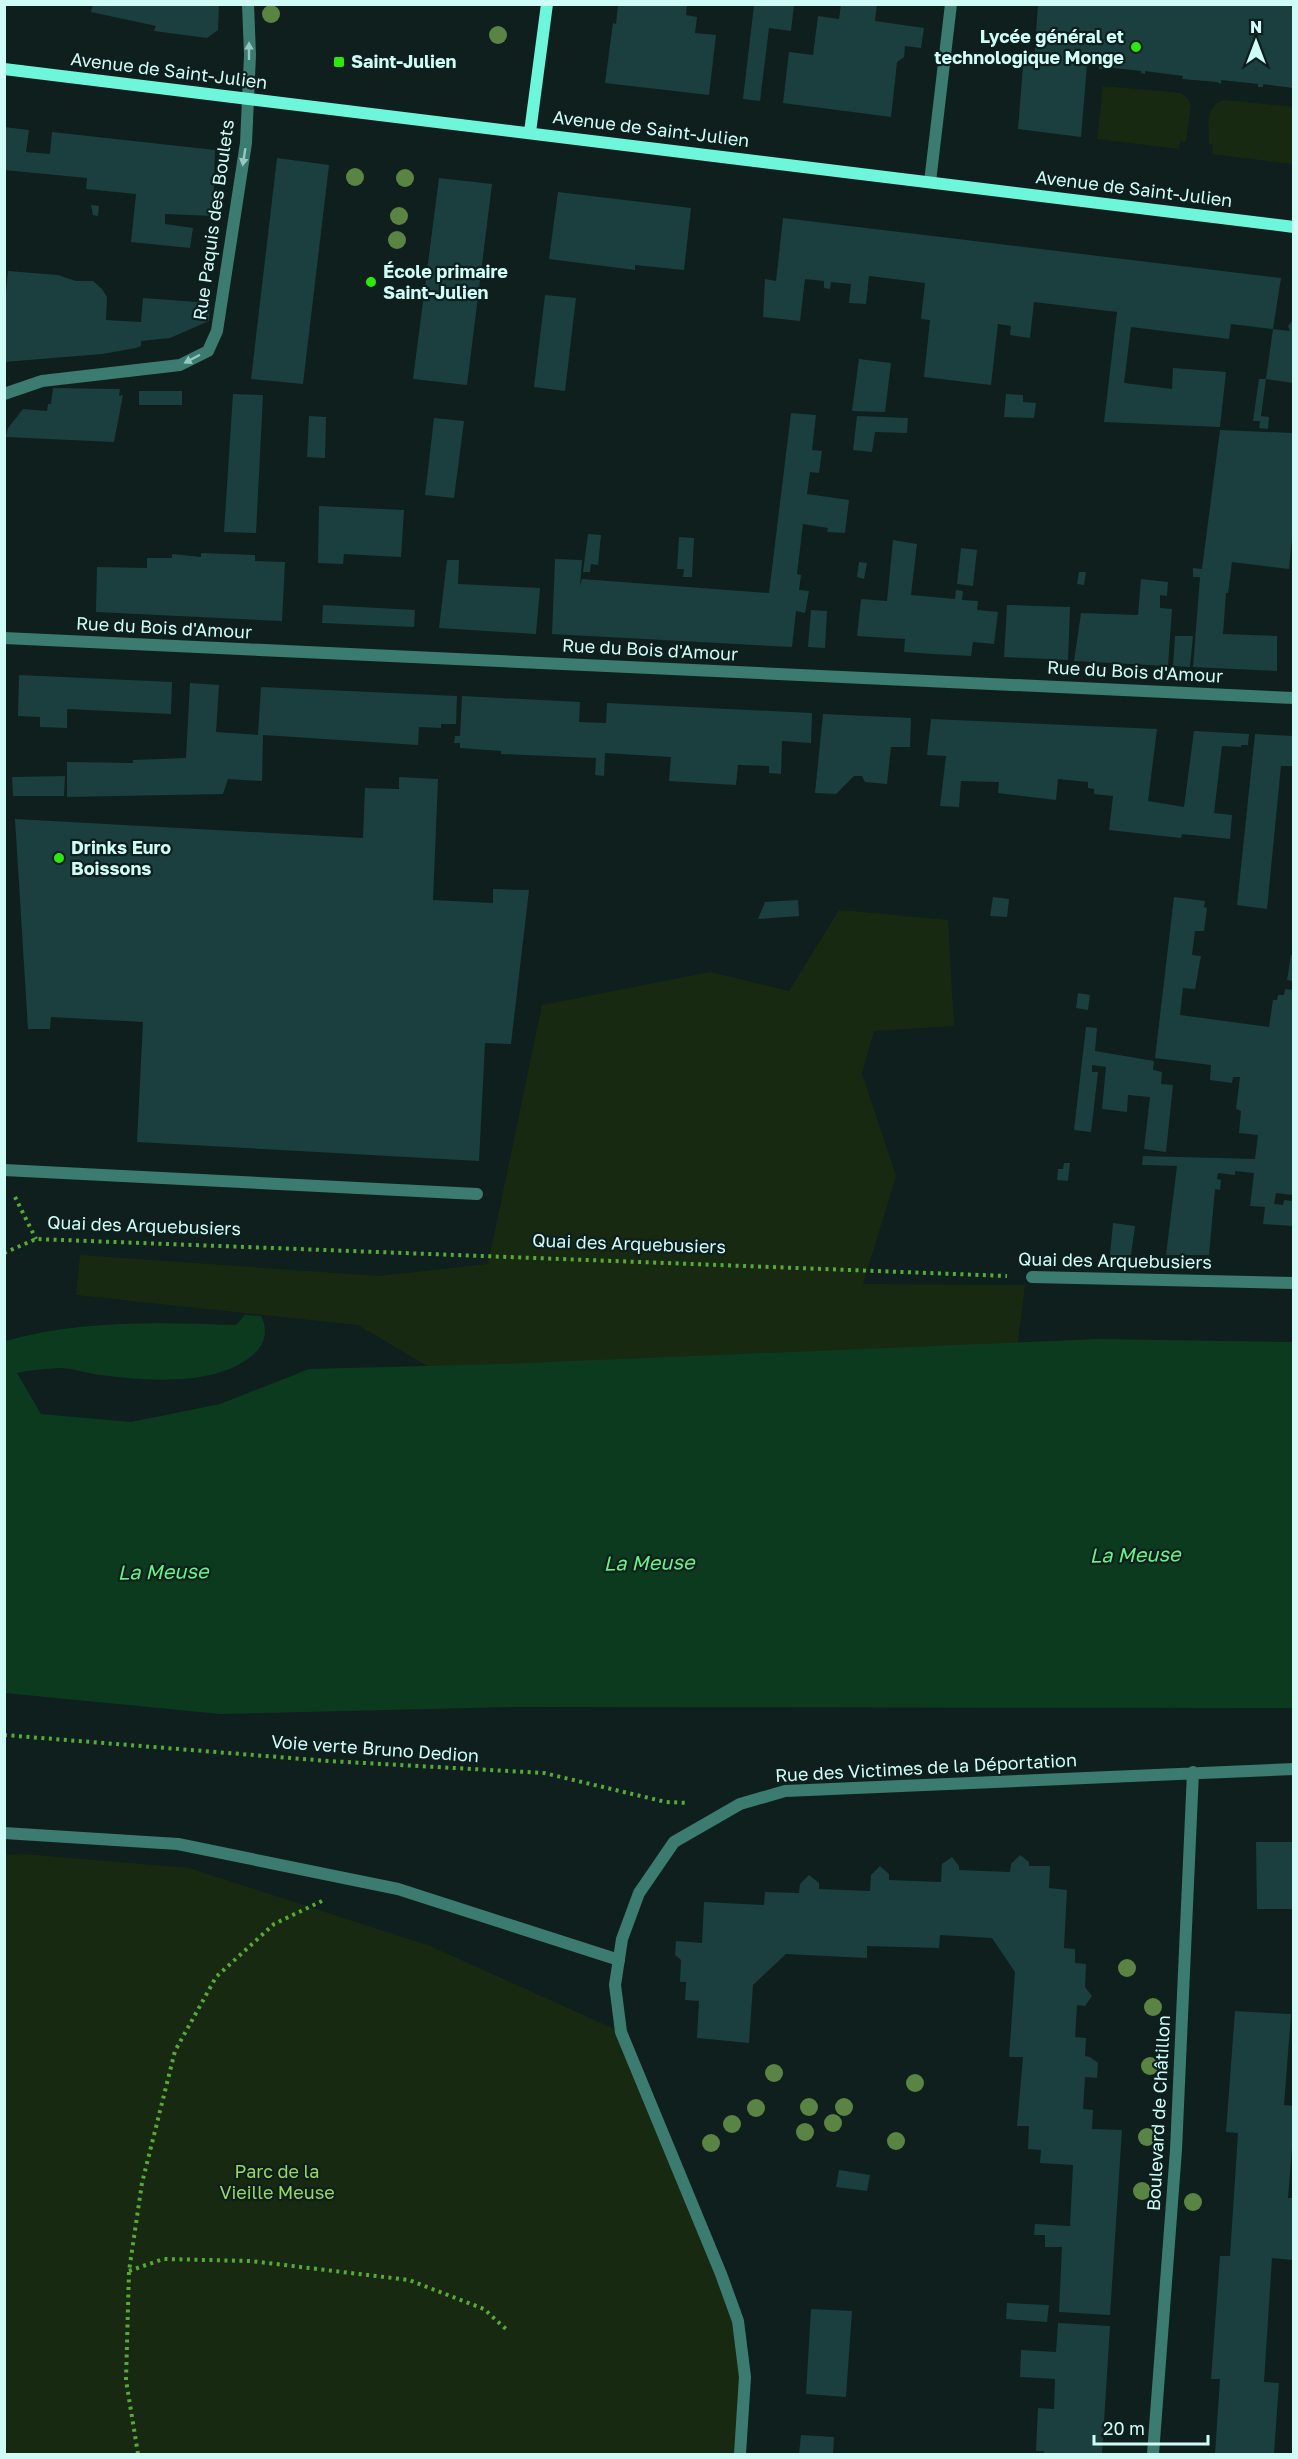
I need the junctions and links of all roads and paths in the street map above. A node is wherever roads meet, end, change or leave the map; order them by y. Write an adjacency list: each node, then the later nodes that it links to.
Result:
1 (248, 4): 5 (street, Rue Paquis des Boulets, one-way to 1)
2 (547, 4): 6 (main road)
3 (951, 4): 7 (street)
4 (4, 69): 5 (main road, Avenue de Saint-Julien)
5 (247, 98): 6 (main road, Avenue de Saint-Julien); 9 (street, Rue Paquis des Boulets, one-way to 9)
6 (530, 132): 7 (main road, Avenue de Saint-Julien)
7 (930, 182): 8 (main road, Avenue de Saint-Julien)
8 (1293, 227)
9 (4, 394)
10 (4, 638): 11 (street, Rue du Bois d'Amour)
11 (1293, 698)
12 (4, 1170): 14 (street)
13 (14, 1193): 15 (path, Quai des Arquebusiers)
14 (477, 1194)
15 (36, 1239): 16 (path); 17 (path, Quai des Arquebusiers)
16 (4, 1253)
17 (1032, 1277): 18 (street, Quai des Arquebusiers)
18 (1293, 1283)
19 (4, 1735): 22 (path, Voie verte Bruno Dedion)
20 (1293, 1769): 21 (street, Rue des Victimes de la Déportation)
21 (1193, 1772): 22 (street, Rue des Victimes de la Déportation); 30 (street, Boulevard de Châtillon)
22 (740, 1804): 25 (street, Rue des Victimes de la Déportation)
23 (4, 1833): 25 (street)
24 (323, 1900): 26 (path)
25 (619, 1960): 29 (street, Rue des Victimes de la Déportation)
26 (129, 2271): 27 (path); 28 (path)
27 (506, 2330)
28 (138, 2454)
29 (740, 2454)
30 (1153, 2454)

